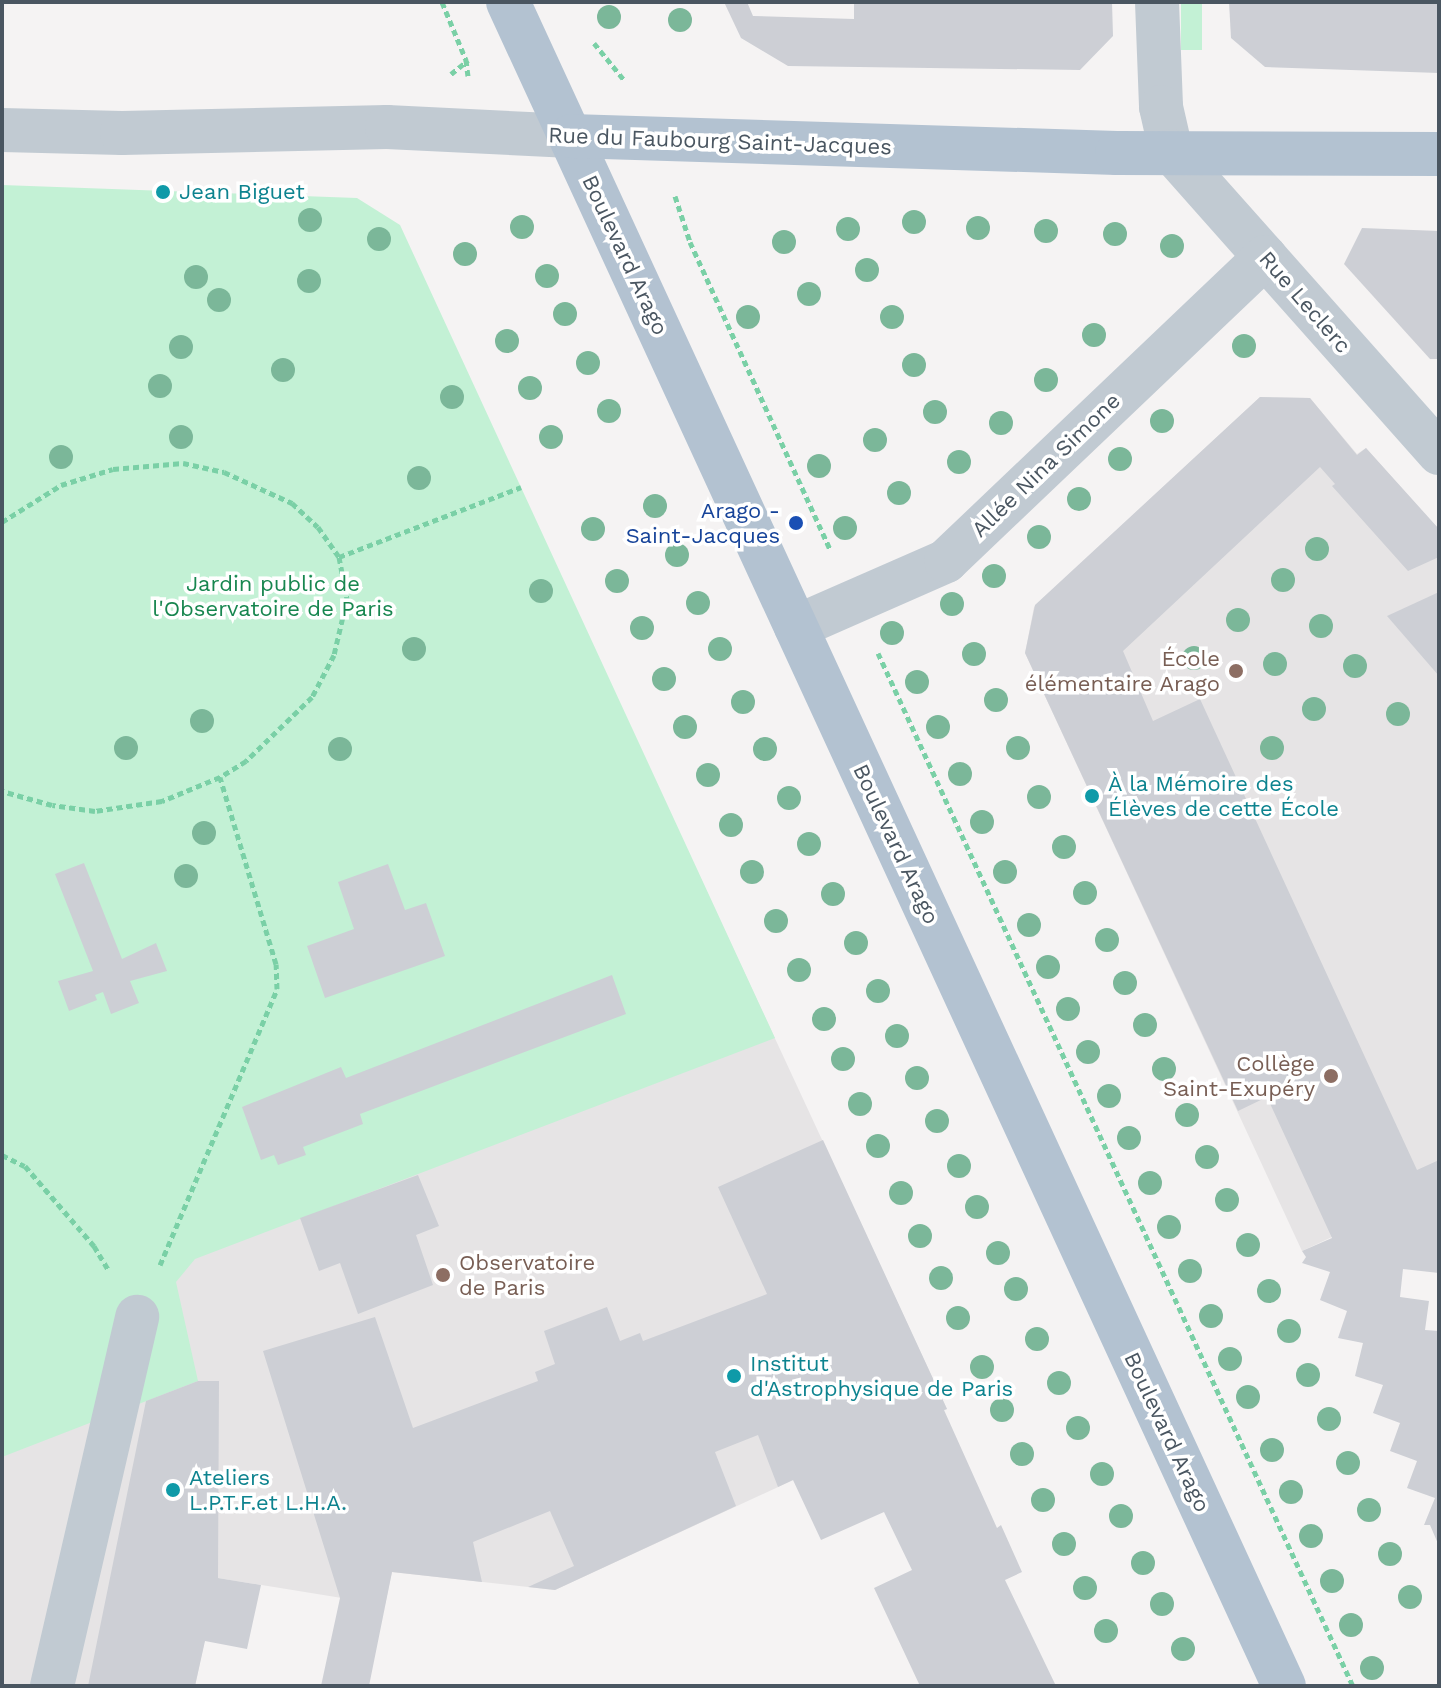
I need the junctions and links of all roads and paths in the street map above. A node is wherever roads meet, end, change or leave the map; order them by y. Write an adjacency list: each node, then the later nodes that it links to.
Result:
1 (442, 2): 4 (path)
2 (508, 2): 6 (main road, Boulevard Arago)
3 (1157, 2): 7 (street)
4 (466, 60)
5 (2, 130): 6 (street, Rue du Faubourg Saint-Jacques)
6 (571, 136): 7 (main road, Rue du Faubourg Saint-Jacques); 16 (main road, Boulevard Arago)
7 (1171, 151): 8 (main road, Rue du Faubourg Saint-Jacques); 10 (street, Rue Leclerc)
8 (1439, 154)
9 (690, 242): 15 (path)
10 (1265, 257): 11 (street, Rue Leclerc); 16 (street, Allée Nina Simone)
11 (1439, 453)
12 (521, 487): 14 (path)
13 (2, 522): 14 (path)
14 (339, 557): 18 (path)
15 (837, 563)
16 (796, 627): 23 (main road, Boulevard Arago)
17 (875, 647): 24 (path)
18 (220, 777): 19 (path); 21 (path)
19 (2, 791)
20 (2, 1155): 21 (path)
21 (137, 1317): 22 (street)
22 (52, 1686)
23 (1284, 1686)
24 (1353, 1686)

